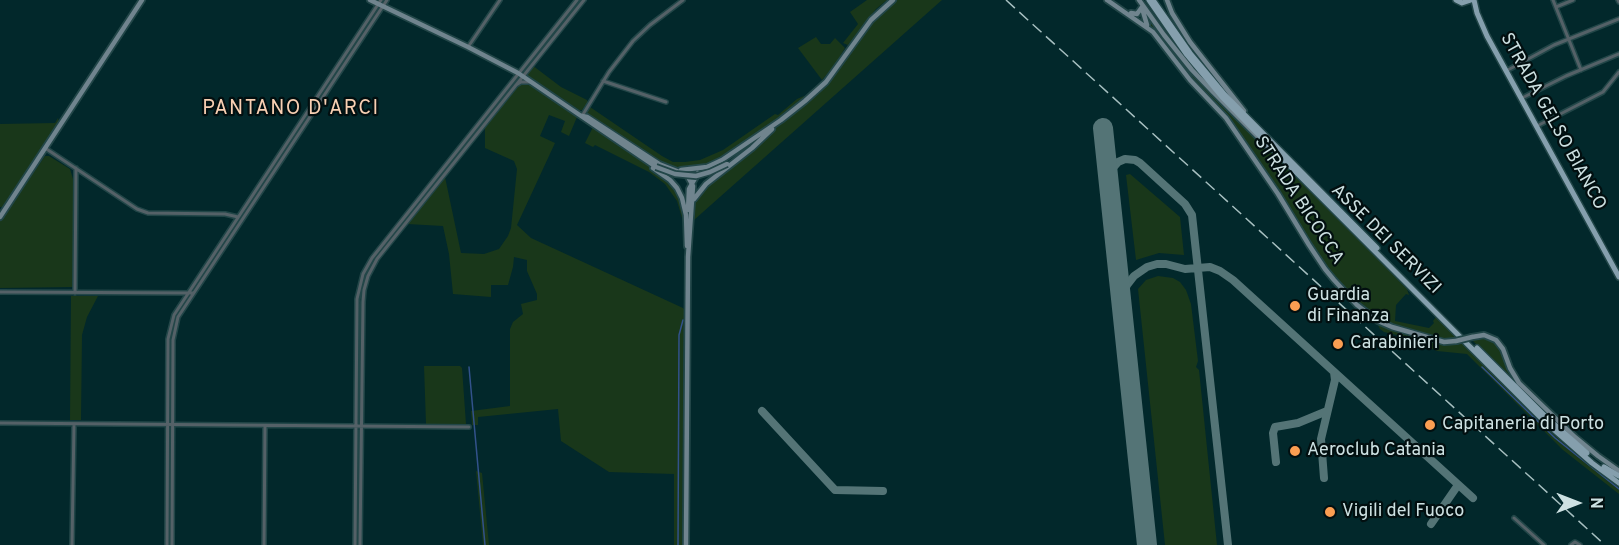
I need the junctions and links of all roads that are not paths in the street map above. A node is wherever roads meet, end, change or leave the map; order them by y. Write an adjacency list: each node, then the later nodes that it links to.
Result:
1 (142, 0): 42 (main road)
2 (370, 0): 17 (main road)
3 (387, 0): 17 (street)
4 (500, 0): 23 (street)
5 (577, 0): 28 (street)
6 (584, 0): 28 (street)
7 (683, 0): 29 (street)
8 (893, 0): 37 (main road)
9 (1107, 0): 18 (main road)
10 (1151, 0): 41 (main road, ASSE DEI SERVIZI); 43 (main road, ASSE DEI SERVIZI)
11 (1167, 0): 41 (main road)
12 (1456, 0): 15 (main road)
13 (1553, 0): 19 (street)
14 (1573, 0): 19 (street)
15 (1471, 1): 26 (main road, STRADA GELSO BIANCO)
16 (1141, 3): 18 (main road); 21 (main road); 43 (main road)
17 (381, 4): 23 (main road); 33 (street); 35 (street)
18 (1118, 7): 21 (main road)
19 (1556, 7): 22 (street)
20 (1619, 19): 22 (street)
21 (1149, 28): 71 (main road, STRADA BICOCCA, bridge)
22 (1569, 39): 25 (street); 26 (street)
23 (468, 47): 28 (main road)
24 (1619, 54): 25 (street)
25 (1581, 70): 32 (street)
26 (1506, 71): 32 (main road, STRADA GELSO BIANCO)
27 (1619, 72): 38 (street)
28 (520, 75): 30 (main road); 31 (street); 59 (street)
29 (603, 81): 34 (street); 36 (street)
30 (532, 82): 31 (street); 36 (main road)
31 (515, 86): 60 (street)
32 (1522, 99): 38 (main road, STRADA GELSO BIANCO)
33 (314, 101): 35 (street); 50 (street)
34 (666, 102)
35 (318, 104): 51 (street)
36 (582, 116): 40 (main road); 46 (main road)
37 (781, 120): 39 (main road); 44 (main road)
38 (1537, 126): 54 (main road, STRADA GELSO BIANCO)
39 (773, 128): 40 (main road, bridge); 48 (main road)
40 (613, 138): 52 (main road)
41 (1273, 144): 72 (main road, ASSE DEI SERVIZI)
42 (45, 148): 45 (street); 49 (main road)
43 (1280, 156): 73 (main road, ASSE DEI SERVIZI)
44 (707, 167): 46 (main road); 47 (main road)
45 (75, 168): 50 (street); 56 (street)
46 (671, 169): 47 (main road)
47 (692, 182): 48 (main road); 52 (main road)
48 (691, 206): 53 (main road)
49 (0, 217)
50 (238, 217): 51 (street); 57 (street)
51 (242, 220): 58 (street)
52 (687, 242): 53 (main road)
53 (688, 257): 81 (main road)
54 (1619, 277)
55 (0, 292): 56 (street)
56 (75, 292): 57 (street)
57 (188, 293): 58 (street); 65 (street)
58 (193, 293): 66 (street)
59 (358, 294): 60 (street); 61 (street)
60 (363, 295): 62 (street)
61 (357, 302): 62 (street); 68 (street)
62 (363, 302): 69 (street)
63 (0, 423): 64 (street)
64 (74, 424): 65 (street); 75 (street)
65 (167, 425): 66 (street); 76 (street)
66 (172, 425): 67 (street); 77 (street)
67 (265, 426): 68 (street); 78 (street)
68 (356, 427): 69 (street); 79 (street)
69 (362, 427): 70 (street); 80 (street)
70 (469, 428)
71 (1619, 471)
72 (1619, 477)
73 (1619, 483)
74 (1514, 518): 82 (street)
75 (72, 545)
76 (167, 545)
77 (171, 545)
78 (264, 545)
79 (355, 545)
80 (360, 545)
81 (686, 545)
82 (1544, 545)
83 (1571, 545): 84 (street)
84 (1580, 545)

